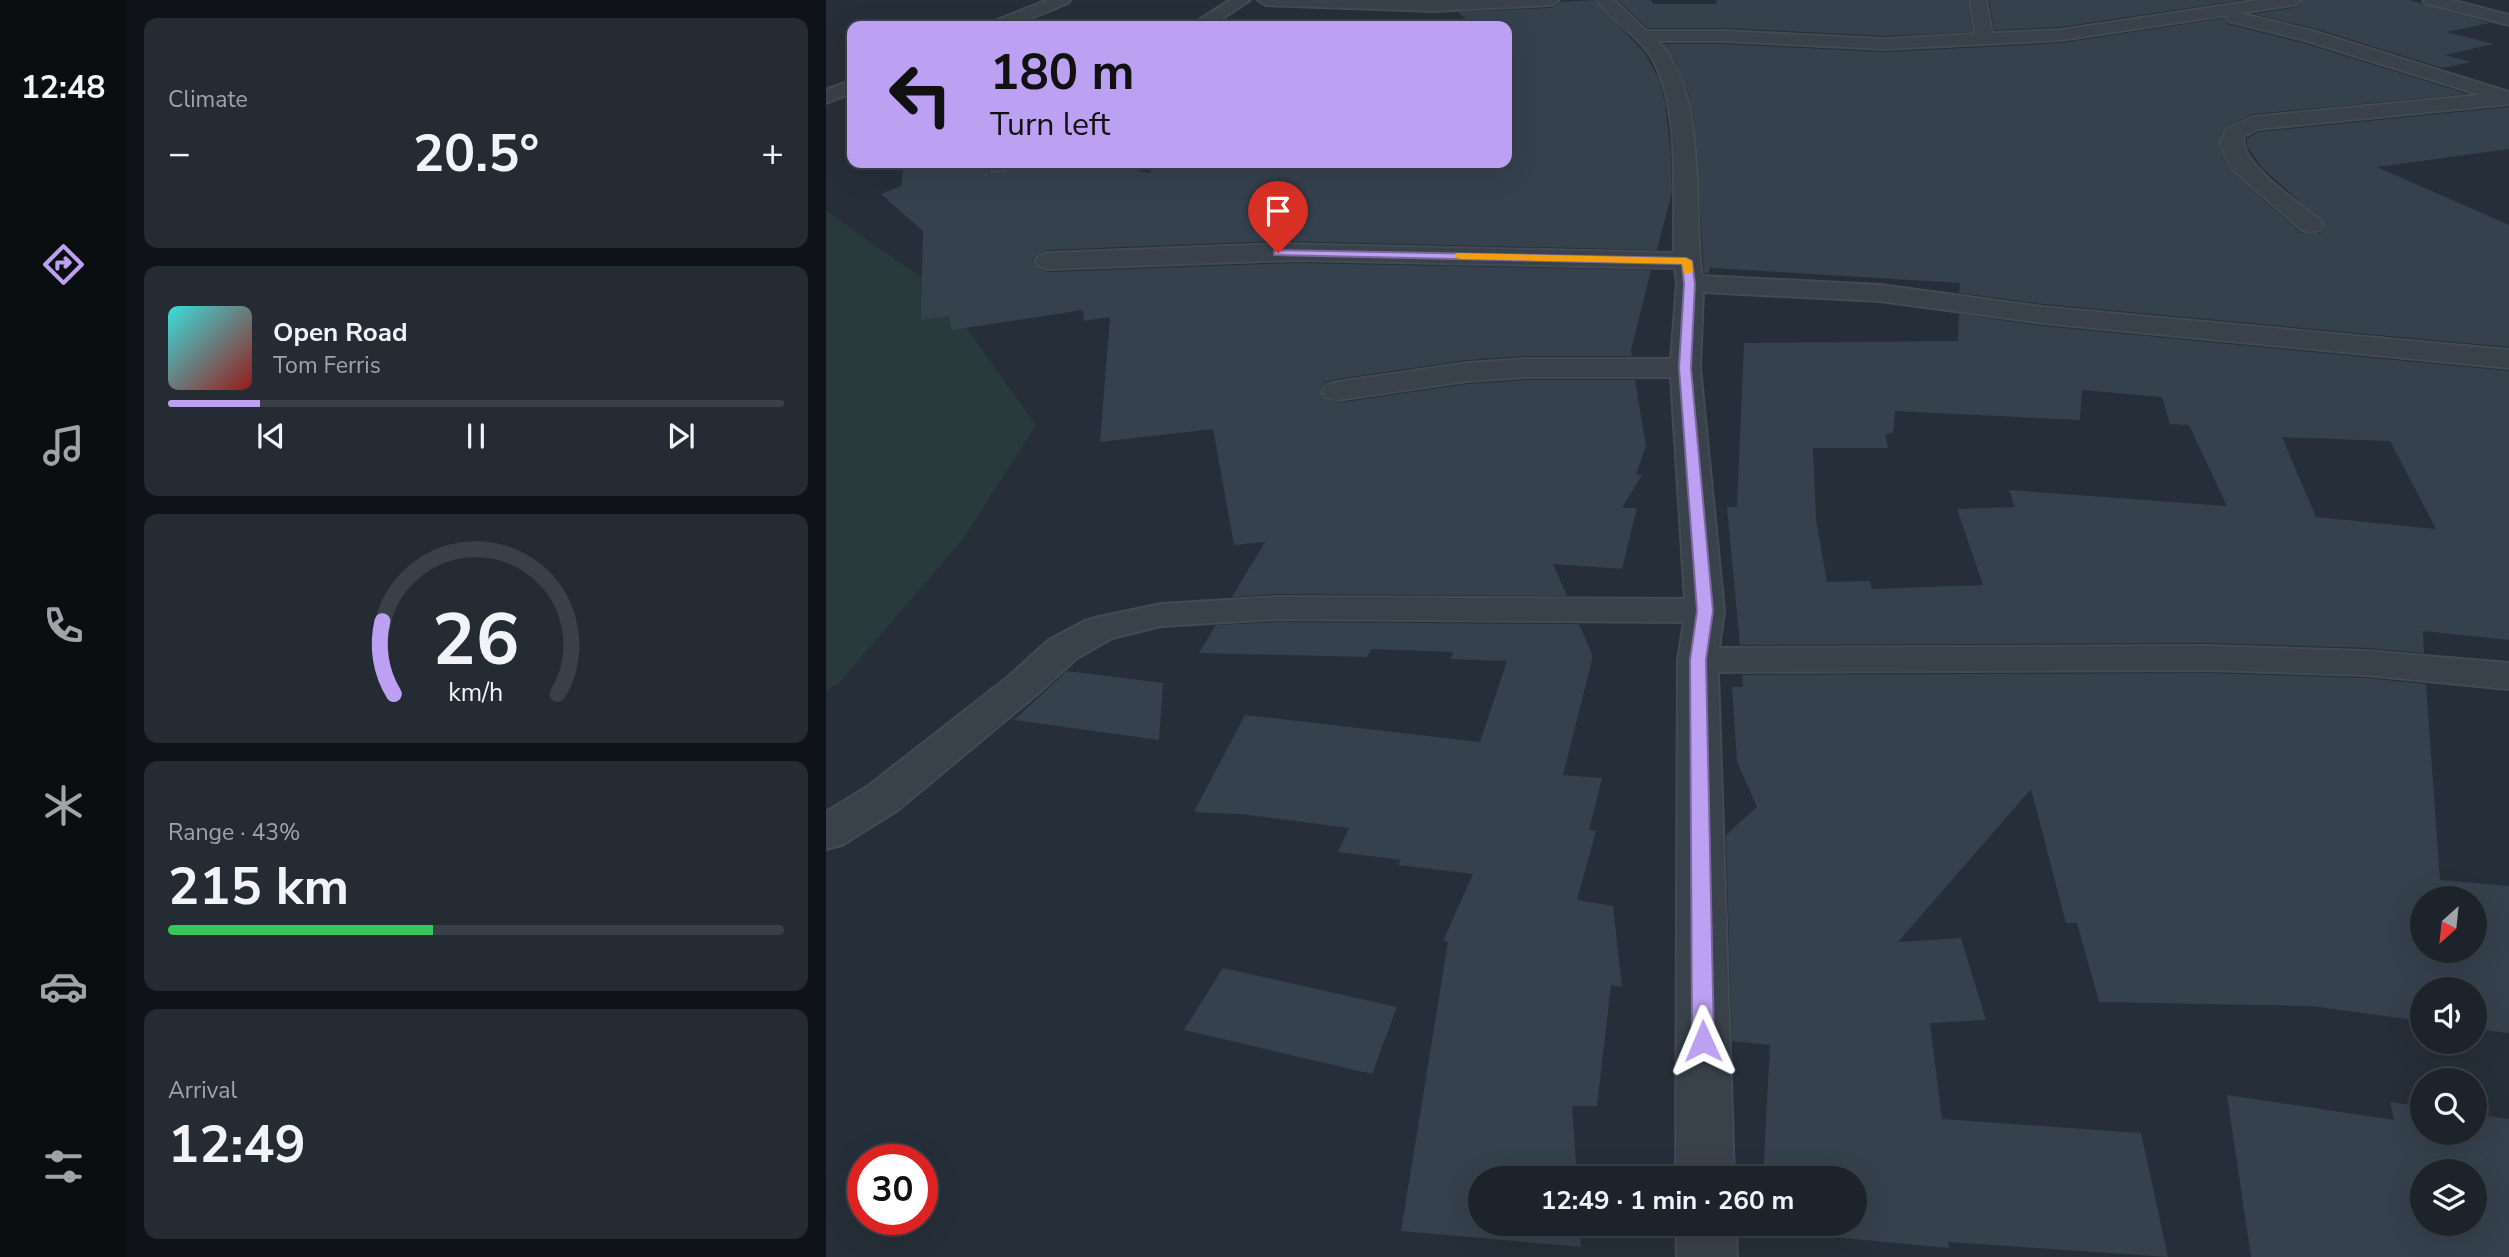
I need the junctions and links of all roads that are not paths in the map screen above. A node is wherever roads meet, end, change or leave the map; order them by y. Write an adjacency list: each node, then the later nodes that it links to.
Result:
1 (1062, 0): 14 (street)
2 (1242, 0): 15 (street)
3 (1266, 0): 10 (street)
4 (1551, 0): 10 (street)
5 (1605, 0): 16 (street)
6 (1978, 0): 17 (street)
7 (2179, 0): 11 (street)
8 (2293, 0): 11 (street)
9 (2431, 0): 13 (street)
10 (1434, 6): 12 (street)
11 (2212, 12): 17 (street); 20 (street)
12 (1418, 19)
13 (2509, 20)
14 (1010, 21)
15 (1207, 21)
16 (1643, 36): 17 (street); 23 (street)
17 (1984, 38)
18 (847, 88): 19 (street)
19 (826, 97)
20 (2509, 98): 21 (street)
21 (2311, 225)
22 (1303, 252): 22 (street); 23 (street)
23 (1688, 272): 24 (street); 25 (street)
24 (2509, 359)
25 (1685, 368): 26 (street); 27 (street)
26 (1337, 391)
27 (1705, 611): 28 (street); 30 (street)
28 (1698, 660): 29 (street); 31 (street)
29 (2509, 676)
30 (826, 833)
31 (1705, 1166)
32 (1706, 1236): 33 (street)
33 (1707, 1257)

